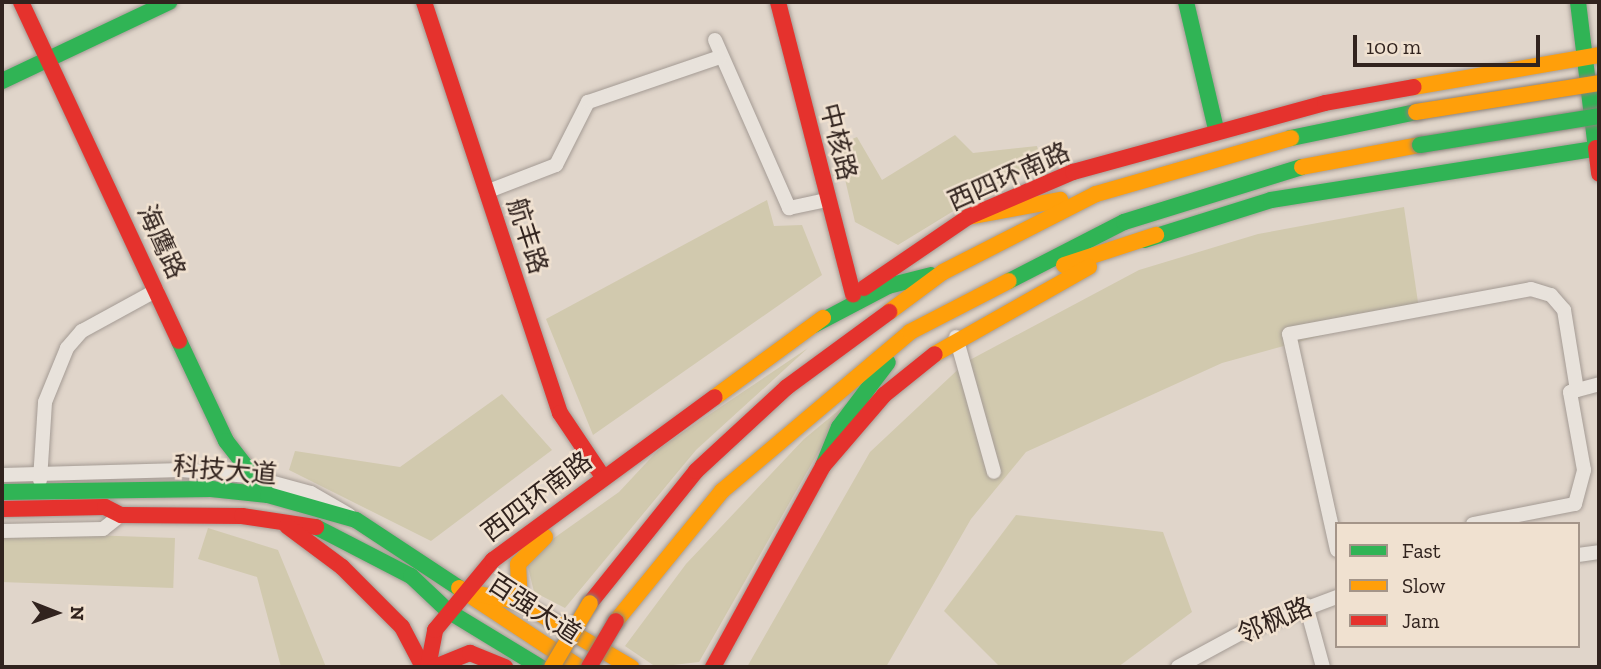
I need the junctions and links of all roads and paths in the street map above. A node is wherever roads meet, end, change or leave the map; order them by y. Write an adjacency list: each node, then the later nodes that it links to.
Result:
1 (21, 2): 9 (main road, 海鹰路)
2 (169, 2): 9 (main road)
3 (425, 2): 17 (main road, 航丰路)
4 (778, 2): 19 (main road, 中核路)
5 (1186, 2): 14 (main road)
6 (1578, 2): 8 (main road)
7 (715, 40): 10 (street)
8 (1592, 56): 14 (main road, 西四环南路); 15 (main road)
9 (46, 57): 11 (main road); 23 (main road, 海鹰路)
10 (720, 57): 17 (street); 19 (street)
11 (2, 82)
12 (1599, 82): 18 (main road, 西四环南路, bridge)
13 (1599, 116): 25 (main road, bridge)
14 (1216, 129): 20 (main road, 西四环南路)
15 (1598, 148): 16 (main road); 21 (main road)
16 (1599, 174)
17 (486, 192): 35 (main road, 航丰路)
18 (1096, 194): 20 (main road); 22 (main road, 西四环南路)
19 (828, 200): 24 (main road, 中核路)
20 (968, 217): 24 (main road, 西四环南路)
21 (1156, 234): 25 (main road); 28 (main road)
22 (943, 272): 26 (main road); 60 (main road, 西四环南路, bridge)
23 (157, 290): 33 (street); 36 (main road, 海鹰路)
24 (853, 295): 26 (main road, 西四环南路)
25 (973, 296): 27 (main road)
26 (814, 325): 35 (main road, 西四环南路)
27 (910, 332): 31 (main road); 62 (main road, bridge)
28 (957, 337): 31 (main road); 32 (street)
29 (1599, 384): 30 (street)
30 (1574, 391): 45 (street); 47 (street)
31 (823, 466): 64 (main road)
32 (993, 472)
33 (40, 474): 34 (street); 36 (street); 38 (street)
34 (2, 475)
35 (603, 477): 40 (main road, 西四环南路)
36 (256, 478): 39 (main road, 海鹰路); 43 (street)
37 (2, 492): 38 (main road, 科技大道)
38 (39, 492): 39 (main road, 科技大道)
39 (268, 495): 43 (main road, 科技大道)
40 (572, 502): 51 (main road, 西四环南路); 53 (main road)
41 (2, 509): 42 (main road, 科技大道)
42 (121, 515): 44 (main road, 科技大道); 46 (street)
43 (356, 520): 51 (main road, 科技大道)
44 (280, 522): 50 (main road, 科技大道); 56 (main road)
45 (1483, 522)
46 (2, 531)
47 (1335, 541)
48 (1599, 552): 49 (street)
49 (1580, 555)
50 (411, 576): 51 (main road); 55 (main road, 科技大道)
51 (462, 592): 53 (main road); 55 (main road, 西四环南路); 61 (main road, 百强大道)
52 (1335, 598): 54 (street, 邻枫路)
53 (520, 602): 63 (main road)
54 (1306, 605): 65 (street, 邻枫路); 66 (street)
55 (448, 611): 56 (main road, 西四环南路); 59 (main road, 百强大道)
56 (426, 667)
57 (435, 667): 58 (main road)
58 (505, 667)
59 (540, 667)
60 (552, 667)
61 (579, 667)
62 (589, 667)
63 (631, 667)
64 (713, 667)
65 (1178, 667)
66 (1323, 667)

